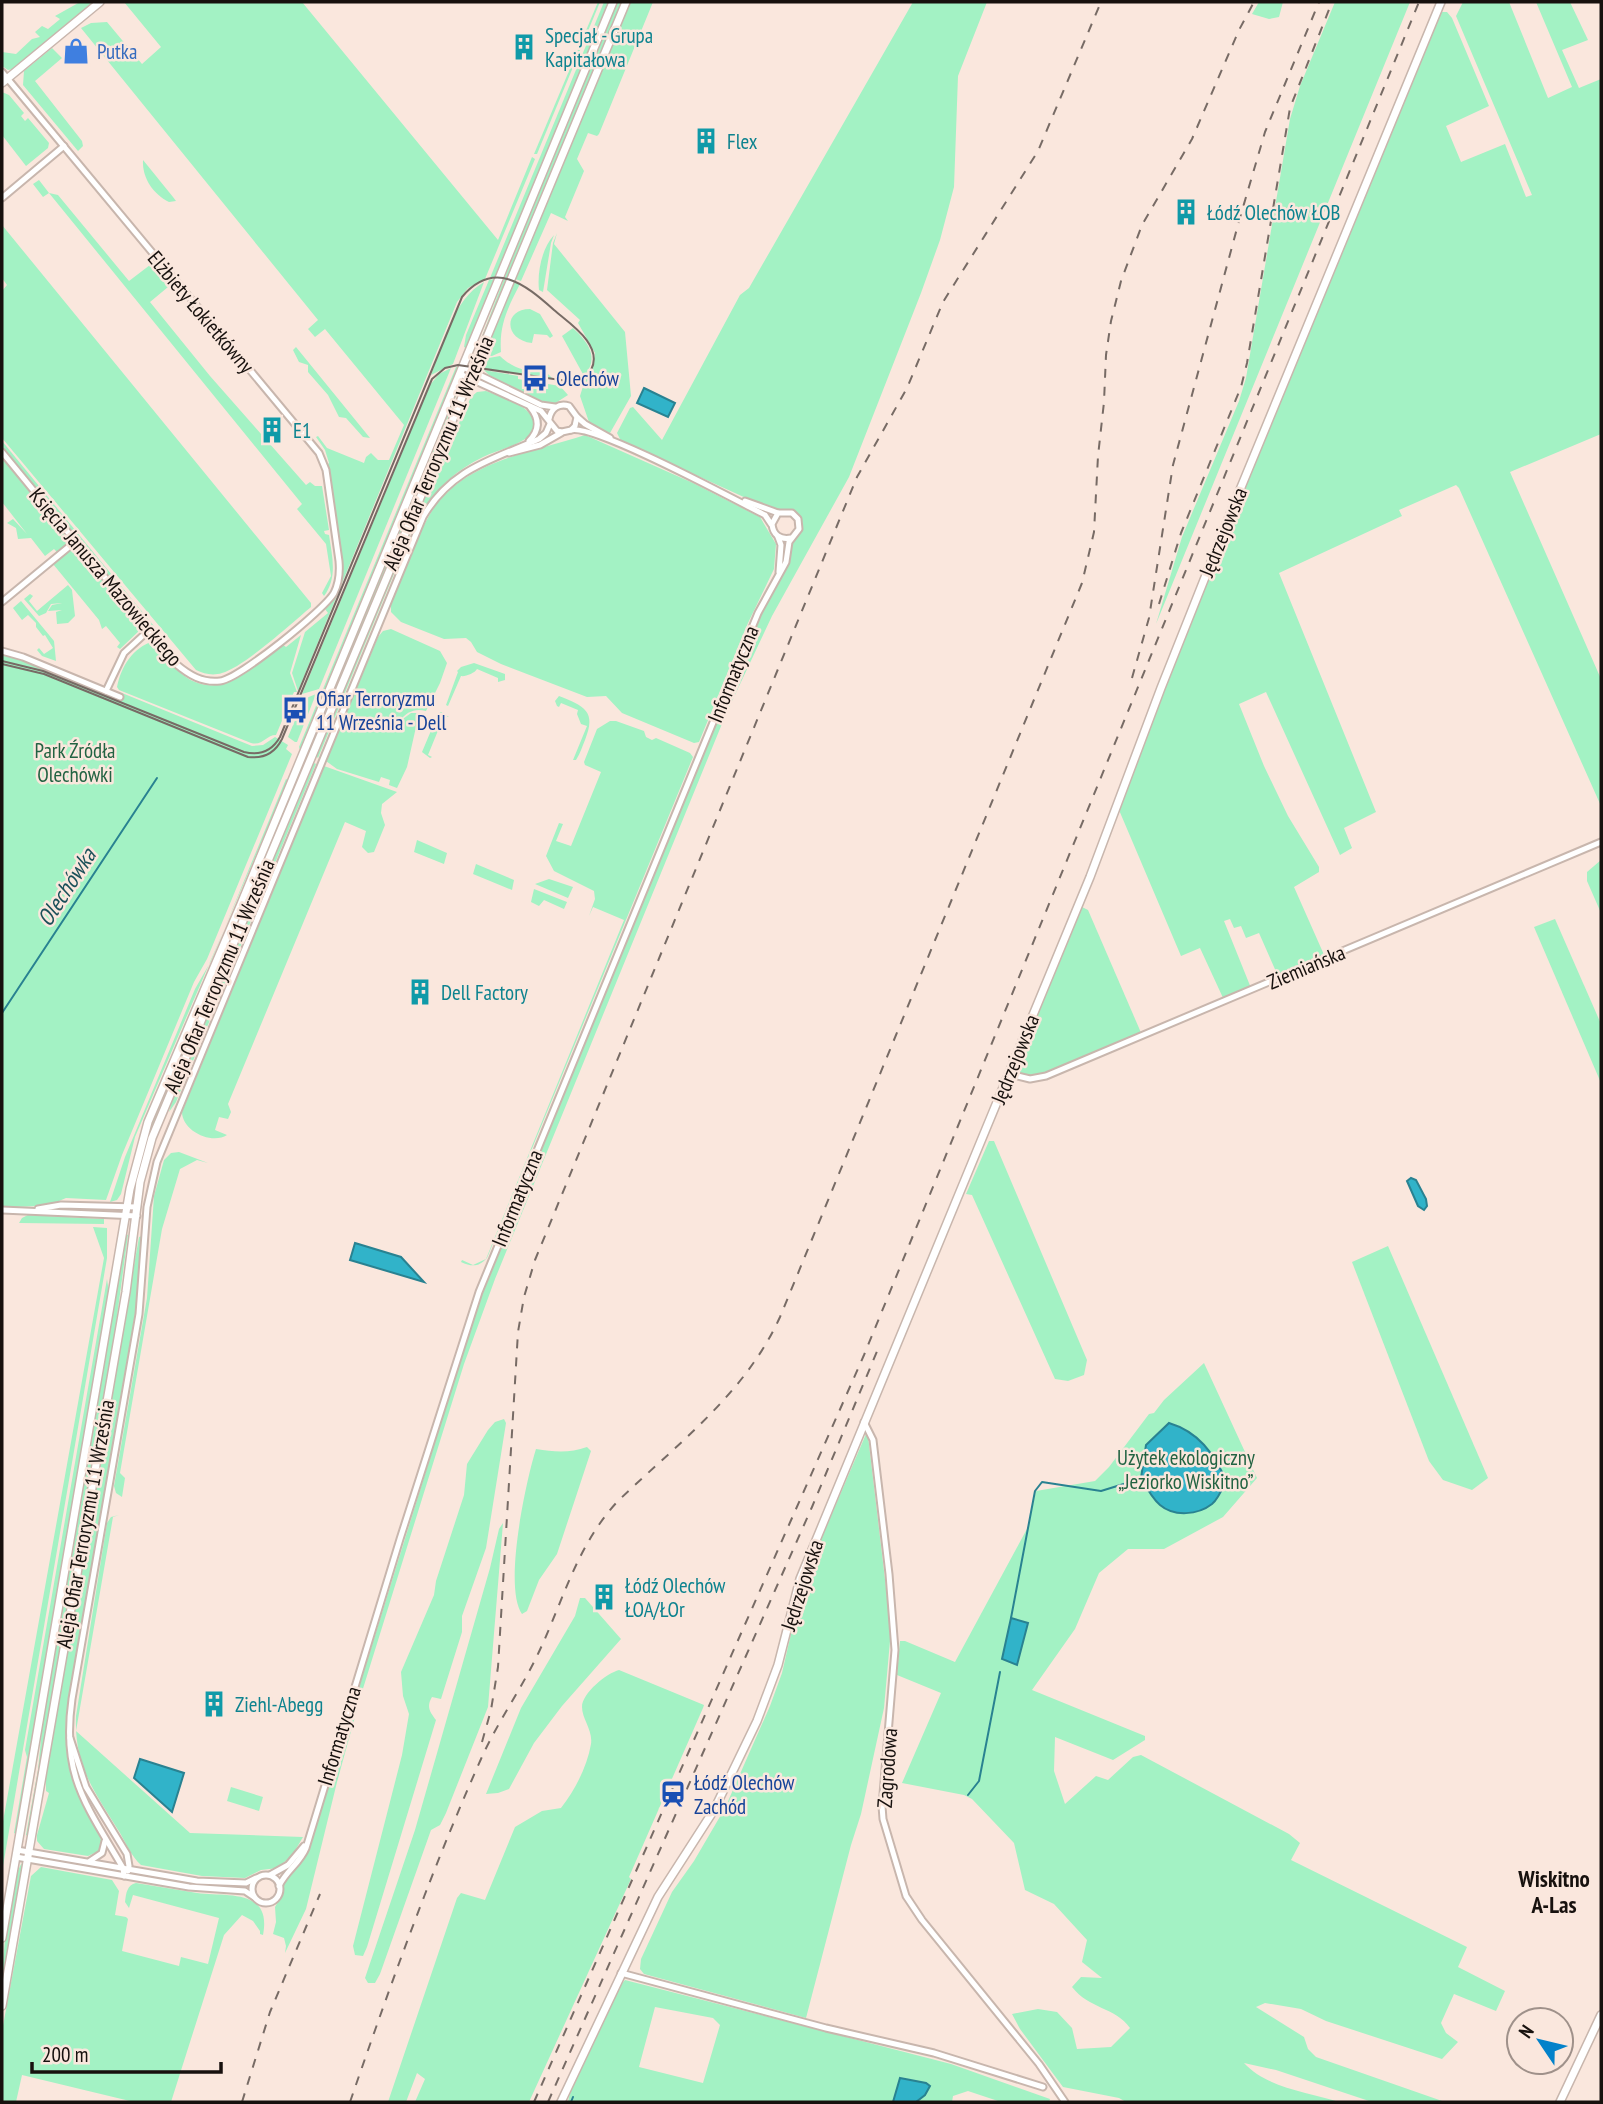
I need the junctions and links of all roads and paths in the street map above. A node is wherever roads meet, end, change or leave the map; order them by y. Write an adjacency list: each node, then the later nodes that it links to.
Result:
1 (100, 2): 5 (street)
2 (613, 2): 8 (street, Aleja Ofiar Terroryzmu 11 Września)
3 (626, 2): 9 (street, Aleja Ofiar Terroryzmu 11 Września)
4 (1441, 2): 34 (street, Jędrzejowska)
5 (4, 78): 6 (street, Elżbiety Łokietkówny)
6 (64, 146): 7 (street); 26 (street, Elżbiety Łokietkówny)
7 (2, 198)
8 (461, 371): 9 (street); 35 (street, Aleja Ofiar Terroryzmu 11 Września)
9 (471, 375): 10 (street); 11 (street); 36 (street, Aleja Ofiar Terroryzmu 11 Września)
10 (530, 407): 13 (street); 17 (street)
11 (555, 407): 12 (street); 13 (street)
12 (577, 416): 14 (street); 16 (street, Informatyczna)
13 (550, 421): 15 (street); 17 (street)
14 (571, 430): 15 (street); 16 (street, Informatyczna)
15 (562, 432): 19 (street)
16 (615, 442): 20 (street, Informatyczna)
17 (526, 444): 19 (street)
18 (2, 452): 25 (street, Księcia Janusza Mazowieckiego)
19 (506, 454): 42 (street)
20 (733, 497): 21 (street, Informatyczna); 22 (street, Informatyczna)
21 (778, 513): 22 (street); 24 (street, Informatyczna)
22 (772, 524): 23 (street, Informatyczna)
23 (778, 537): 24 (street); 27 (street, Informatyczna)
24 (791, 538): 27 (street, Informatyczna)
25 (76, 541): 28 (street); 29 (street, Księcia Janusza Mazowieckiego)
26 (340, 570): 29 (street, Księcia Janusza Mazowieckiego)
27 (778, 575): 44 (street, Informatyczna)
28 (2, 603)
29 (149, 630): 31 (street)
30 (2, 652): 31 (street)
31 (106, 691): 32 (street)
32 (120, 697)
33 (1601, 842): 34 (street, Ziemiańska)
34 (1009, 1074): 41 (street, Jędrzejowska)
35 (127, 1206): 36 (street); 38 (street); 39 (street, Aleja Ofiar Terroryzmu 11 Września)
36 (137, 1207): 40 (street, Aleja Ofiar Terroryzmu 11 Września)
37 (2, 1210): 38 (street)
38 (28, 1211): 39 (street)
39 (125, 1216): 40 (street); 45 (street, Aleja Ofiar Terroryzmu 11 Września)
40 (137, 1216): 46 (street, Aleja Ofiar Terroryzmu 11 Września)
41 (864, 1422): 55 (street, Jędrzejowska); 60 (street, Zagrodowa)
42 (70, 1735): 43 (street); 48 (street)
43 (105, 1837): 47 (street); 48 (street)
44 (307, 1840): 49 (street, Informatyczna); 52 (street, Informatyczna)
45 (16, 1854): 46 (street); 54 (street, Aleja Ofiar Terroryzmu 11 Września)
46 (28, 1856): 47 (street); 50 (street); 56 (street, Aleja Ofiar Terroryzmu 11 Września)
47 (87, 1862): 48 (street)
48 (126, 1869): 50 (street); 51 (street)
49 (270, 1875): 51 (street); 52 (street)
50 (124, 1877): 53 (street)
51 (256, 1878): 53 (street)
52 (279, 1886): 53 (street)
53 (254, 1897)
54 (2, 1938)
55 (621, 1973): 58 (street); 59 (street, Jędrzejowska)
56 (2, 2006)
57 (1601, 2015): 61 (street)
58 (1043, 2087)
59 (561, 2102)
60 (1065, 2102)
61 (1560, 2102)

